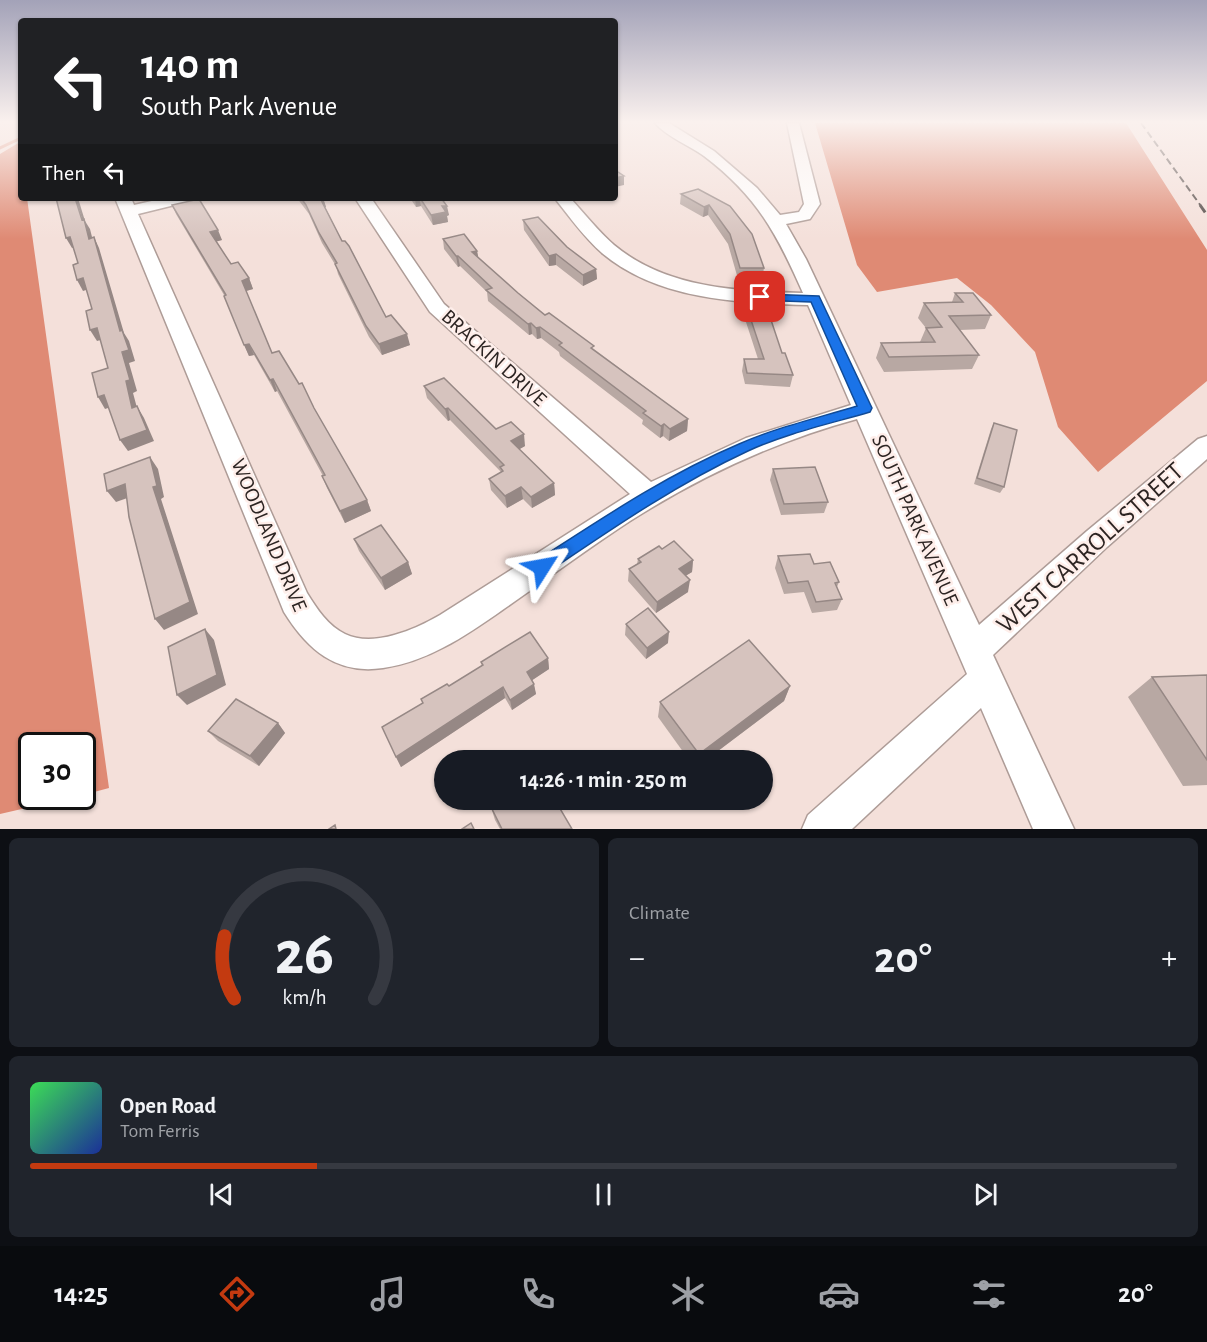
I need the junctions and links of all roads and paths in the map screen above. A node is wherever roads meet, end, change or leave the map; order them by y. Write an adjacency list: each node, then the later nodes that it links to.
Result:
1 (719, 162): 7 (street, SOUTH PARK AVENUE)
2 (802, 162): 7 (street)
3 (156, 201): 6 (street)
4 (365, 201): 11 (street, BRACKIN DRIVE)
5 (565, 201): 8 (street)
6 (126, 204): 11 (street, WOODLAND DRIVE)
7 (776, 222): 8 (street, SOUTH PARK AVENUE)
8 (815, 299): 9 (street, SOUTH PARK AVENUE)
9 (865, 408): 11 (street, WOODLAND DRIVE); 12 (street, SOUTH PARK AVENUE)
10 (1207, 445): 12 (street, WEST CARROLL STREET)
11 (649, 495)
12 (981, 665): 13 (street, WEST CARROLL STREET); 14 (street, SOUTH PARK AVENUE)
13 (822, 829)
14 (1054, 829)

